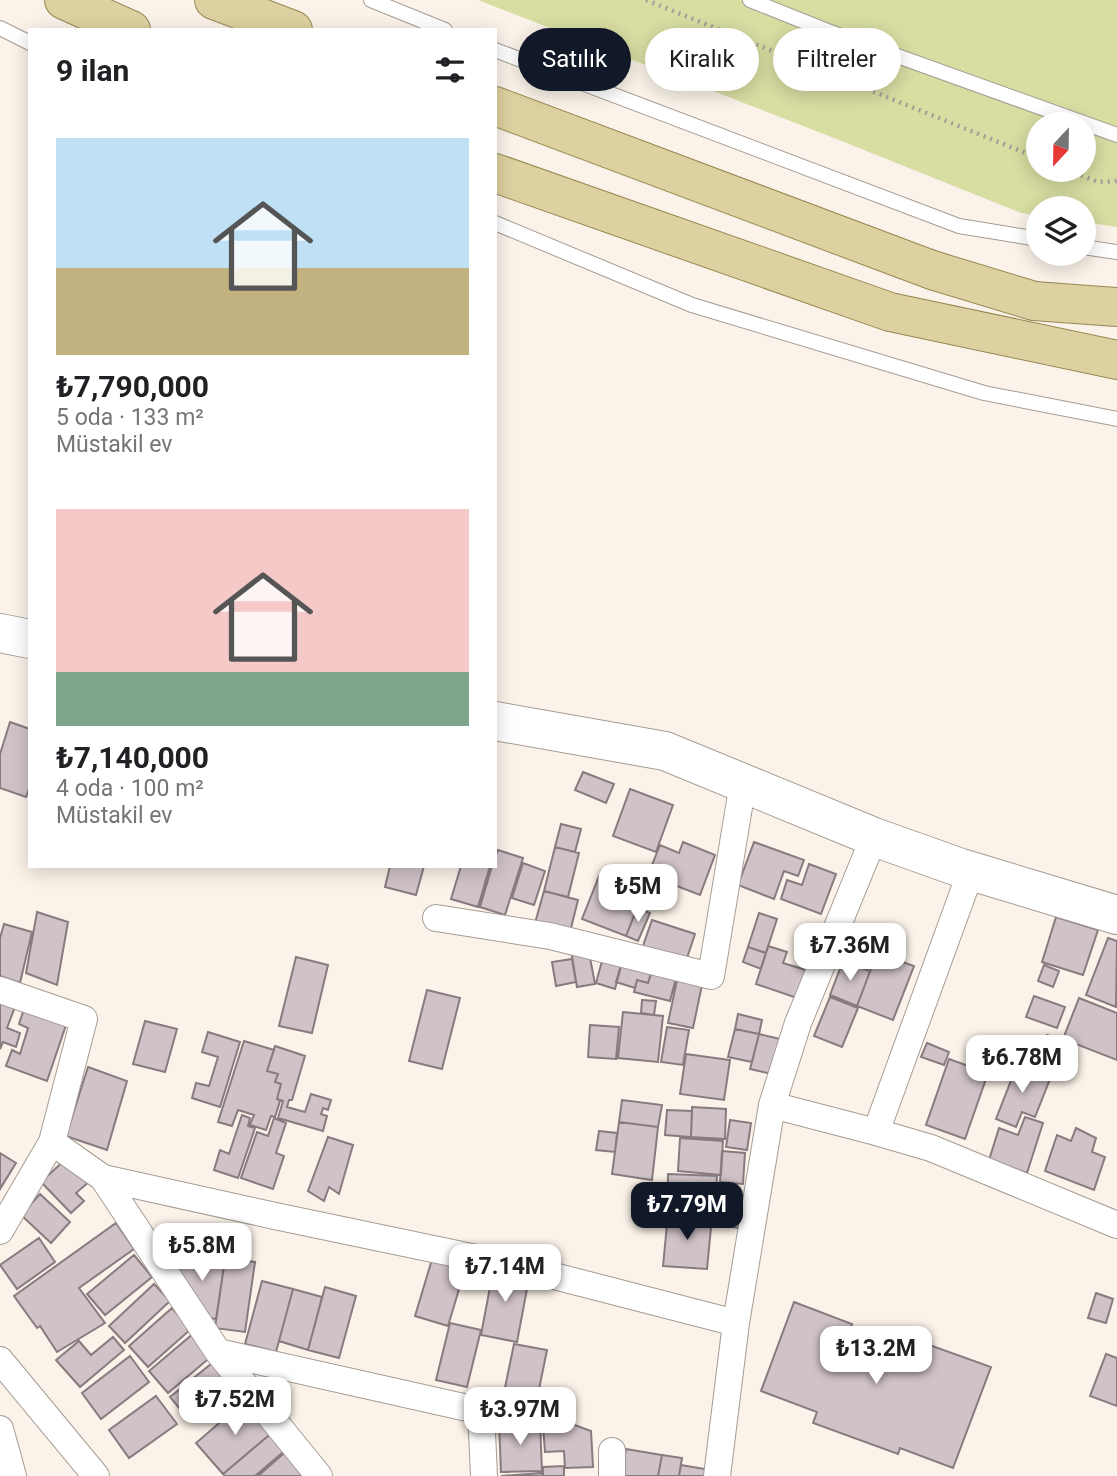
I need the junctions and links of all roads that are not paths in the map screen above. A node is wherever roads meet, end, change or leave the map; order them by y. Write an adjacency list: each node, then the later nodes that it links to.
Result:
1 (64, 0): 6 (main road)
2 (214, 0): 7 (main road)
3 (371, 0): 8 (lane)
4 (750, 0): 12 (lane)
5 (0, 27): 9 (lane)
6 (127, 28)
7 (288, 28)
8 (439, 28)
9 (28, 42)
10 (497, 51): 15 (lane)
11 (497, 107): 18 (main road)
12 (1117, 135)
13 (497, 174): 19 (main road)
14 (497, 224): 20 (lane)
15 (1026, 237)
16 (1096, 249): 17 (lane)
17 (1117, 253)
18 (1117, 307)
19 (1117, 360)
20 (1117, 419)
21 (0, 633): 22 (street)
22 (28, 639)
23 (497, 721): 24 (street)
24 (743, 783): 25 (street); 28 (street)
25 (874, 837): 26 (street); 30 (street)
26 (971, 871): 27 (street); 31 (street)
27 (1117, 915)
28 (436, 919)
29 (0, 990): 32 (street)
30 (772, 1105): 31 (street); 36 (street)
31 (876, 1132): 34 (street)
32 (52, 1142): 33 (street); 35 (street)
33 (103, 1178): 36 (street); 37 (street)
34 (1115, 1218)
35 (0, 1231)
36 (736, 1323): 44 (street)
37 (218, 1352): 42 (street); 43 (street)
38 (0, 1360): 41 (street)
39 (0, 1429): 40 (street)
40 (13, 1476)
41 (96, 1476)
42 (319, 1476)
43 (484, 1476)
44 (717, 1476)

